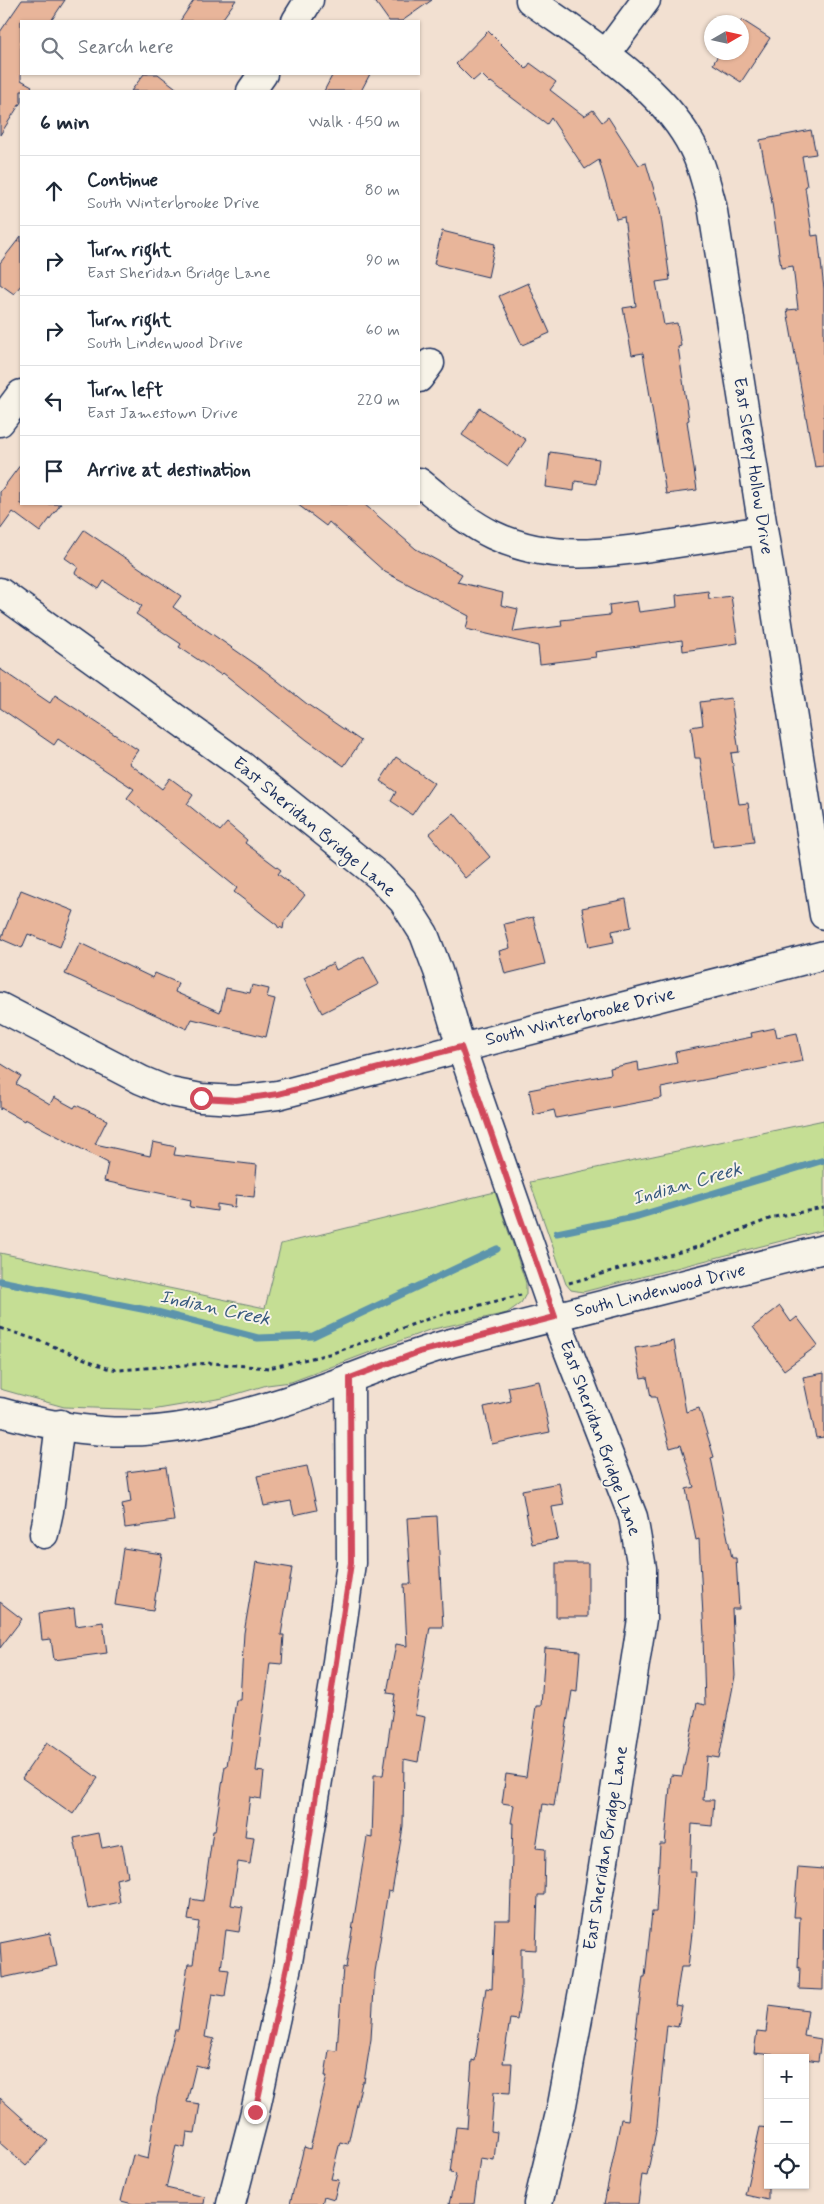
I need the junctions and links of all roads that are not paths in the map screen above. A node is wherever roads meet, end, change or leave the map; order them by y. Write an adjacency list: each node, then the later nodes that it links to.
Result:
1 (309, 0): 4 (street)
2 (530, 0): 5 (street, East Sleepy Hollow Drive)
3 (646, 0): 5 (street)
4 (297, 20)
5 (606, 54): 11 (street, East Sleepy Hollow Drive)
6 (262, 75): 7 (street)
7 (252, 90)
8 (20, 395): 9 (street)
9 (0, 422)
10 (420, 483): 11 (street)
11 (763, 530): 13 (street, East Sleepy Hollow Drive)
12 (0, 592): 16 (street, East Sheridan Bridge Lane)
13 (824, 915)
14 (824, 955): 16 (street, South Winterbrooke Drive)
15 (0, 1007): 16 (street, South Winterbrooke Drive)
16 (461, 1047): 18 (street, East Sheridan Bridge Lane)
17 (824, 1248): 18 (street, South Lindenwood Drive)
18 (555, 1317): 19 (street, South Lindenwood Drive); 24 (street, East Sheridan Bridge Lane)
19 (350, 1378): 21 (street, South Lindenwood Drive); 23 (street)
20 (0, 1412): 21 (street, South Lindenwood Drive)
21 (60, 1424): 22 (street)
22 (44, 1534)
23 (230, 2204)
24 (538, 2204)

